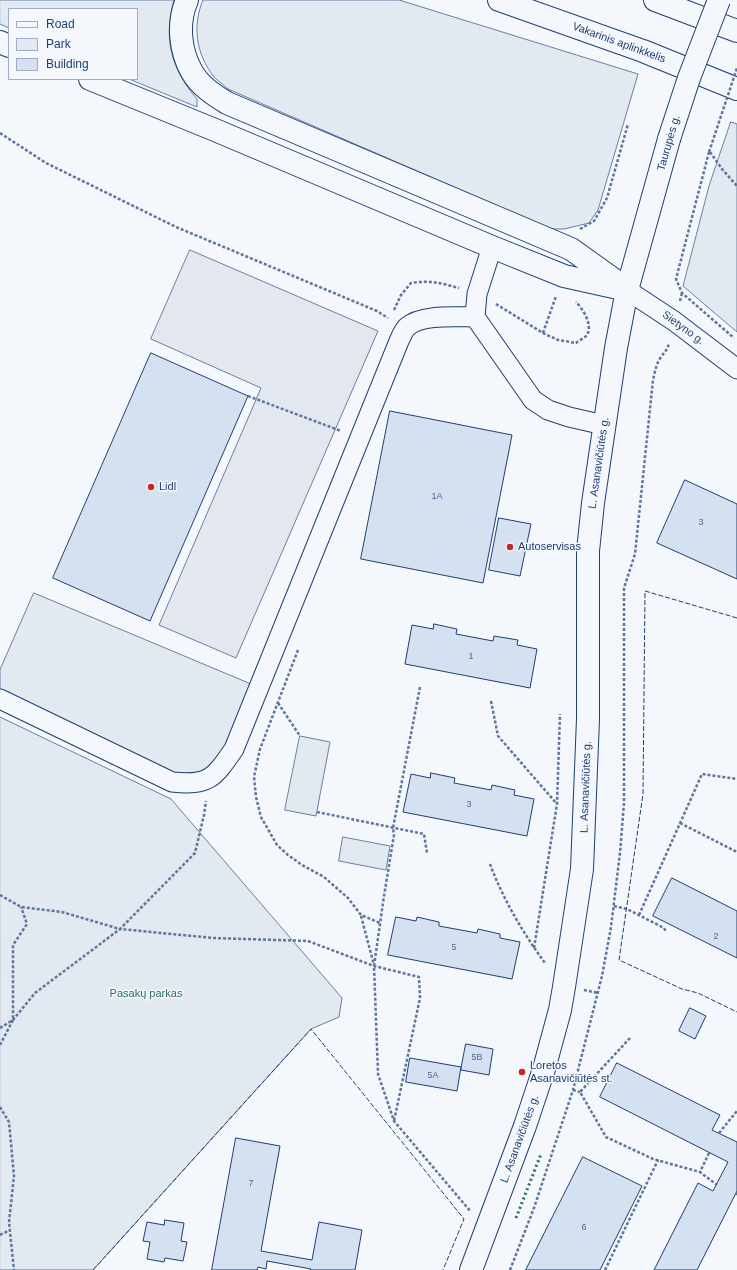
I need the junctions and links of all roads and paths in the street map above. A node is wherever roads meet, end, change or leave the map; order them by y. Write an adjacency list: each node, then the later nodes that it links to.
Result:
1 (187, 0): 15 (main road)
2 (499, 0): 8 (main road, Vakarinis aplinkkelis)
3 (655, 0): 5 (main road)
4 (719, 0): 15 (main road, Taurupės g., bridge)
5 (737, 31)
6 (737, 68): 11 (path, bridge)
7 (92, 80): 14 (main road)
8 (737, 89)
9 (628, 124): 13 (path)
10 (0, 133): 19 (path)
11 (709, 152): 12 (path); 22 (path)
12 (737, 186)
13 (575, 232)
14 (492, 247): 15 (main road); 18 (street)
15 (627, 290): 23 (street, Sietyno g.); 25 (main road, L. Asanavičiūtės g.)
16 (558, 292): 20 (path)
17 (571, 300): 21 (path)
18 (475, 317): 19 (street); 25 (street)
19 (406, 328): 26 (street)
20 (543, 333)
21 (586, 335)
22 (737, 341)
23 (737, 369)
24 (248, 396): 26 (path)
25 (604, 425): 53 (main road, L. Asanavičiūtės g.)
26 (360, 438): 35 (street)
27 (300, 645): 31 (path)
28 (420, 687): 39 (path)
29 (0, 699): 35 (street)
30 (491, 701): 36 (path)
31 (278, 703): 33 (path); 46 (path)
32 (560, 714): 36 (path)
33 (300, 736)
34 (737, 779): 38 (path)
35 (208, 780): 49 (path)
36 (557, 804): 51 (path)
37 (317, 812): 39 (path)
38 (680, 823): 41 (path); 47 (path)
39 (393, 828): 40 (path); 48 (path)
40 (427, 852)
41 (737, 852)
42 (490, 864): 51 (path)
43 (0, 895): 45 (path)
44 (614, 906): 47 (path)
45 (21, 907): 49 (path); 55 (path)
46 (361, 915): 48 (path); 52 (path)
47 (639, 915): 50 (path)
48 (380, 923): 52 (path)
49 (120, 929): 52 (path); 55 (path)
50 (666, 932)
51 (534, 948): 53 (path)
52 (374, 966): 63 (path); 63 (path)
53 (564, 987): 54 (path); 70 (main road, L. Asanavičiūtės g.)
54 (598, 993)
55 (13, 1020): 56 (path); 58 (path)
56 (0, 1028)
57 (630, 1038): 60 (path)
58 (0, 1045)
59 (573, 1090): 60 (path)
60 (580, 1092): 66 (path)
61 (0, 1107): 69 (path)
62 (737, 1112): 64 (path)
63 (394, 1121): 70 (path)
64 (719, 1133)
65 (709, 1153): 67 (path)
66 (658, 1160): 67 (path); 74 (path)
67 (700, 1172): 68 (path)
68 (717, 1185)
69 (10, 1230): 71 (path); 72 (path)
70 (486, 1230): 73 (main road, L. Asanavičiūtės g.)
71 (0, 1235)
72 (14, 1270)
73 (471, 1270)
74 (605, 1270)

